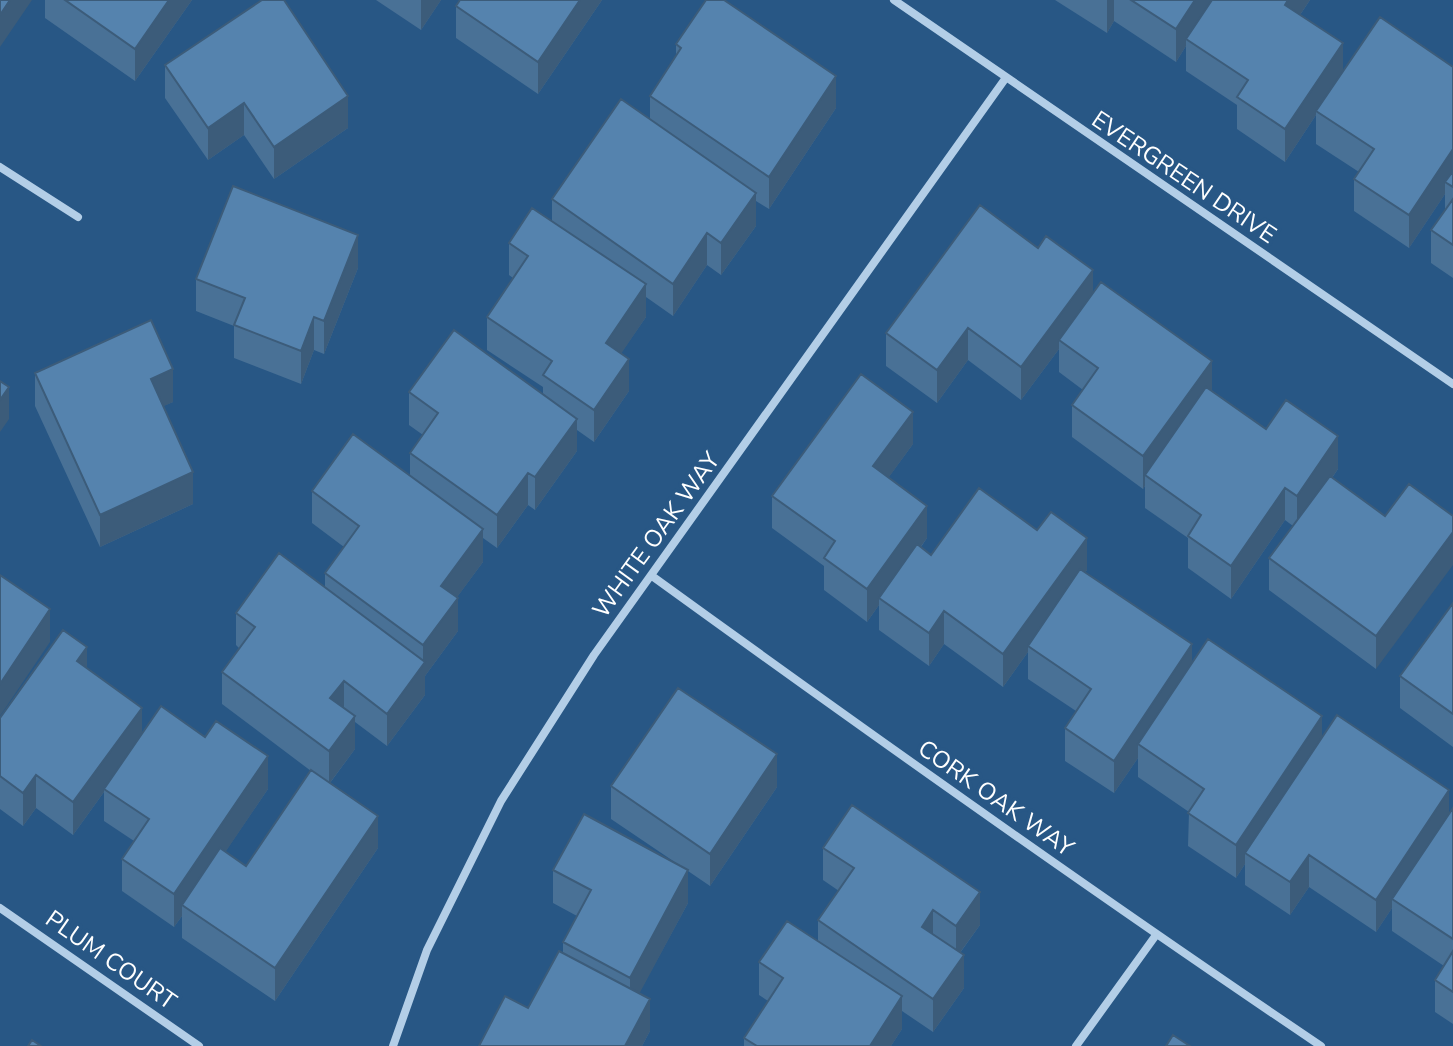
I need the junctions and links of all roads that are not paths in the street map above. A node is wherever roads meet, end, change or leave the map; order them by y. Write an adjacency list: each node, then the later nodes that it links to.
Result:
1 (894, 0): 2 (street, EVERGREEN DRIVE)
2 (1005, 79): 5 (street, EVERGREEN DRIVE); 6 (street, WHITE OAK WAY)
3 (0, 167): 4 (street)
4 (78, 217)
5 (1453, 384)
6 (652, 576): 8 (street, CORK OAK WAY); 10 (street, WHITE OAK WAY)
7 (0, 908): 9 (street, PLUM COURT)
8 (1156, 935): 11 (street); 12 (street, CORK OAK WAY)
9 (199, 1046)
10 (393, 1046)
11 (1076, 1046)
12 (1321, 1046)

